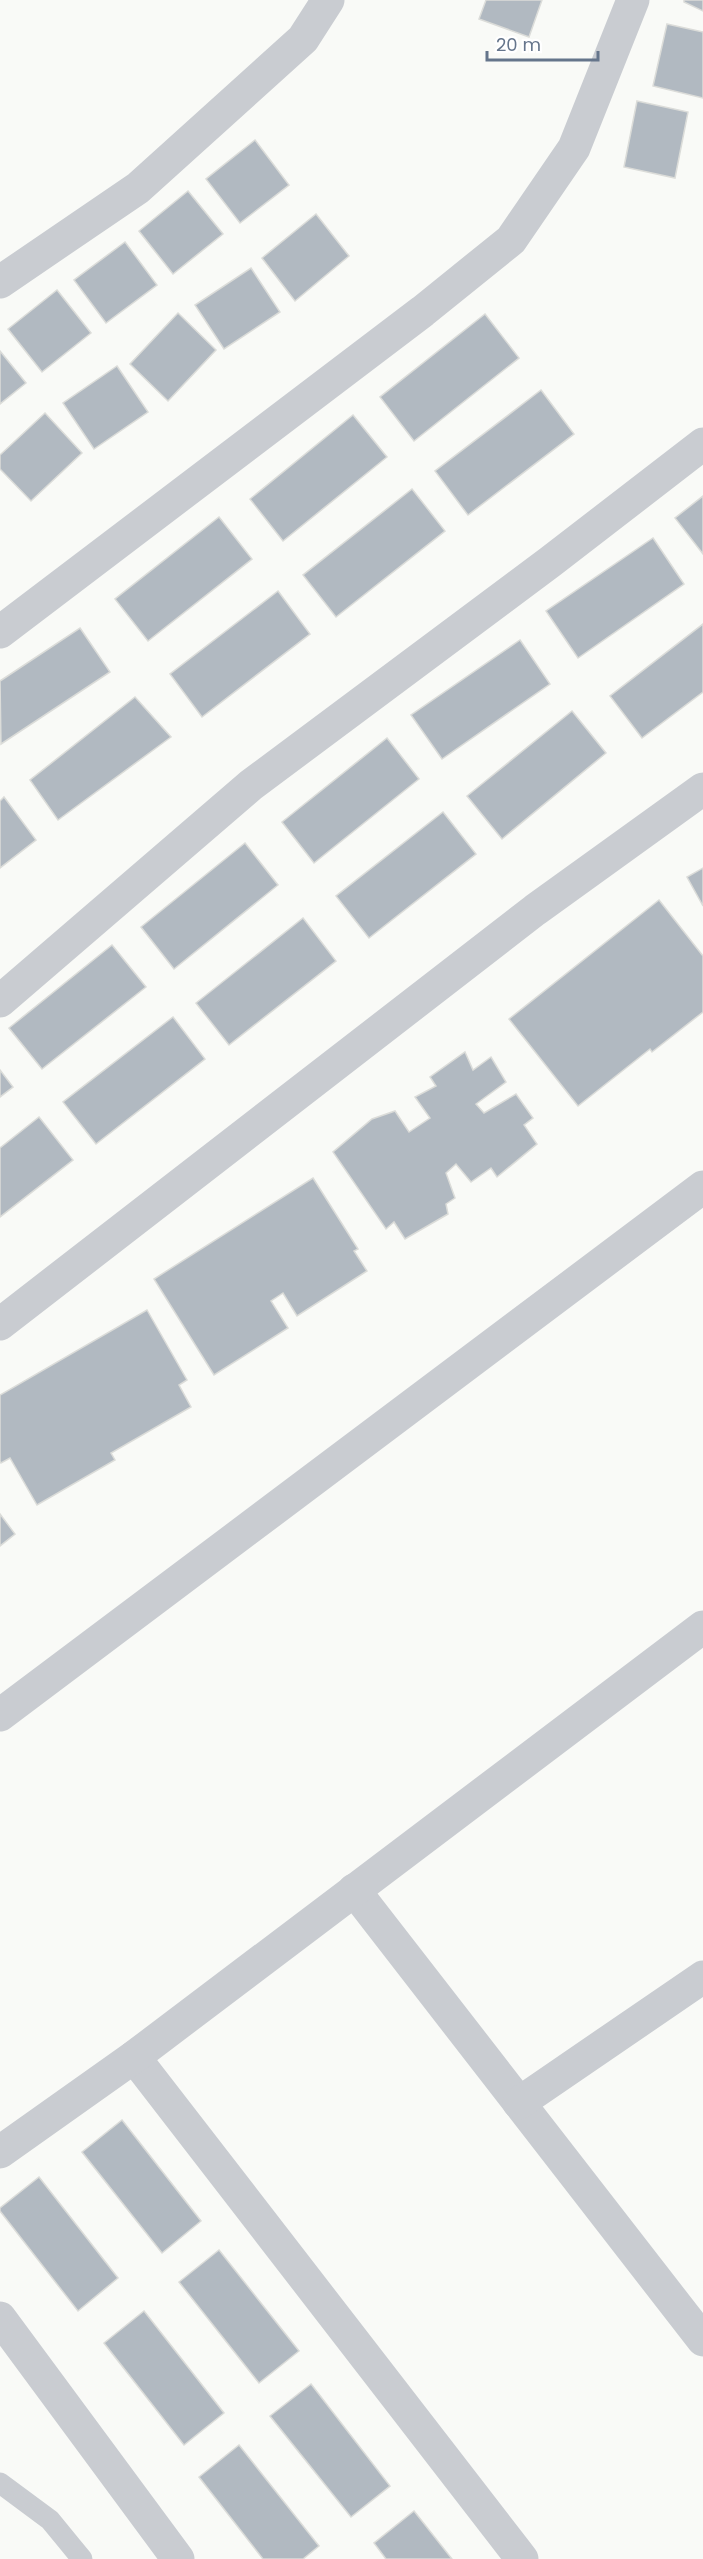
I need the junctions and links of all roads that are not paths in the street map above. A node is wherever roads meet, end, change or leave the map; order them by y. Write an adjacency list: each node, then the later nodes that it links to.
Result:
1 (328, 0): 3 (street)
2 (633, 0): 5 (street)
3 (0, 282)
4 (703, 444): 7 (street)
5 (0, 632)
6 (703, 789): 9 (street)
7 (0, 1001)
8 (703, 1186): 11 (street)
9 (0, 1324)
10 (703, 1627): 12 (street)
11 (0, 1715)
12 (354, 1890): 14 (street); 15 (street)
13 (703, 1977): 15 (street)
14 (134, 2057): 16 (street); 22 (street)
15 (519, 2103): 18 (street)
16 (0, 2152)
17 (0, 2318): 21 (street)
18 (703, 2340)
19 (0, 2483): 20 (lane)
20 (82, 2559)
21 (178, 2559)
22 (522, 2559)

